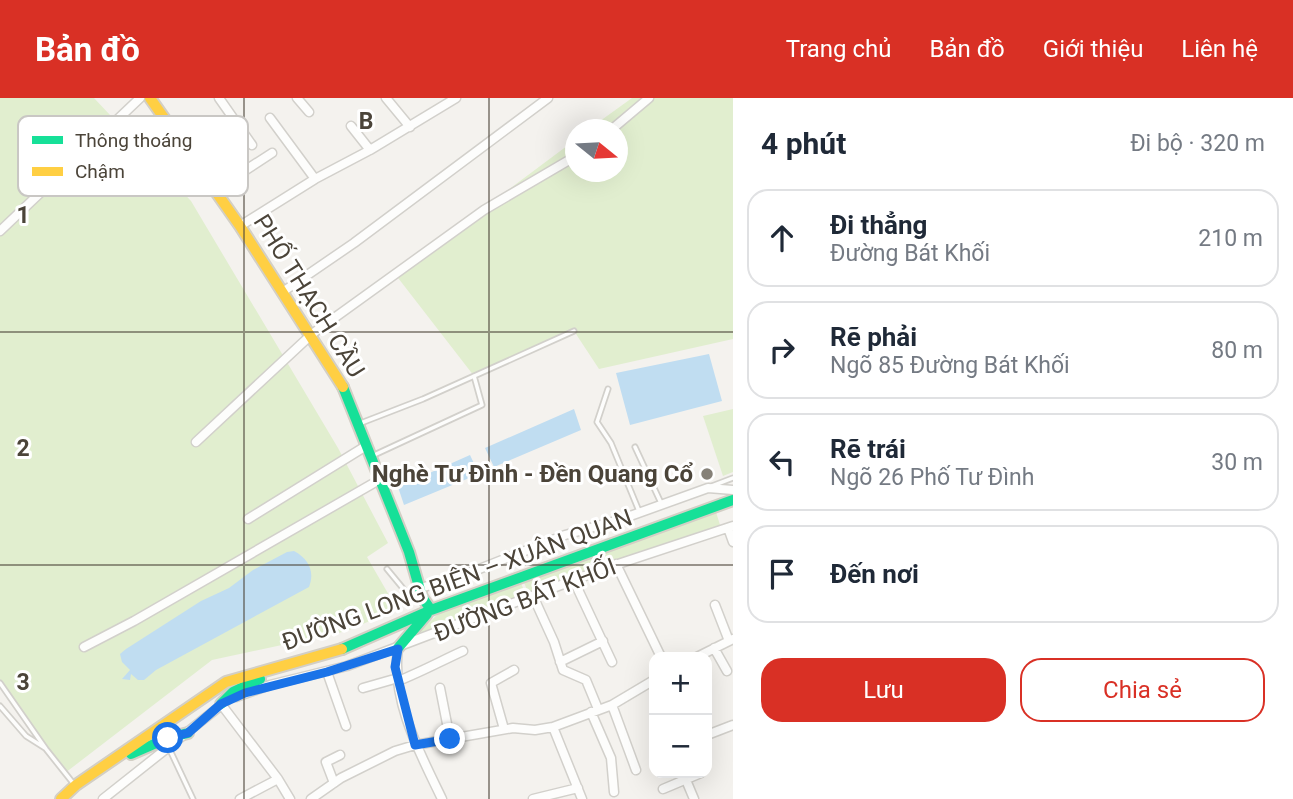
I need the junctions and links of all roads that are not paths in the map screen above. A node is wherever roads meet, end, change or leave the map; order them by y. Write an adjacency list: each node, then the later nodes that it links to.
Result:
1 (140, 98): 10 (street)
2 (150, 98): 11 (main road, PHỐ THẠCH CẦU)
3 (219, 98): 12 (street)
4 (297, 98): 9 (street)
5 (386, 98): 16 (street)
6 (548, 98): 28 (street)
7 (649, 98): 14 (street)
8 (450, 99): 16 (street)
9 (309, 112)
10 (121, 116)
11 (163, 116)
12 (232, 116)
13 (270, 118): 23 (street)
14 (624, 119)
15 (351, 126): 19 (street)
16 (410, 127): 19 (street)
17 (248, 139): 18 (street)
18 (252, 145)
19 (370, 150): 23 (street)
20 (272, 153): 22 (street)
21 (565, 162): 30 (street)
22 (248, 169)
23 (316, 179): 26 (street)
24 (37, 196): 27 (street)
25 (219, 196): 26 (main road, PHỐ THẠCH CẦU)
26 (240, 226): 28 (main road, PHỐ THẠCH CẦU)
27 (0, 231)
28 (284, 291): 30 (main road, PHỐ THẠCH CẦU)
29 (574, 331): 31 (lane)
30 (312, 334): 33 (main road, PHỐ THẠCH CẦU); 34 (street)
31 (474, 376): 33 (lane); 36 (lane)
32 (608, 389): 43 (lane)
33 (359, 424): 36 (main road, PHỐ THẠCH CẦU)
34 (196, 442)
35 (635, 447): 42 (lane)
36 (367, 451): 38 (main road, PHỐ THẠCH CẦU); 44 (street)
37 (733, 478): 39 (lane)
38 (379, 481): 50 (main road, PHỐ THẠCH CẦU); 56 (street)
39 (708, 488): 40 (street); 42 (street)
40 (733, 489)
41 (733, 500): 53 (main road, ĐƯỜNG LONG BIÊN – XUÂN QUAN)
42 (662, 505): 43 (street)
43 (640, 513): 50 (street)
44 (248, 519)
45 (730, 527): 46 (street); 47 (street, ĐƯỜNG BÁT KHỐI)
46 (733, 542)
47 (616, 564): 49 (street, ĐƯỜNG BÁT KHỐI); 60 (street)
48 (387, 569): 50 (lane)
49 (574, 581): 51 (street, ĐƯỜNG BÁT KHỐI); 55 (street)
50 (421, 592): 53 (main road, PHỐ THẠCH CẦU)
51 (533, 596): 58 (street, ĐƯỜNG BÁT KHỐI); 62 (street)
52 (715, 605): 54 (street)
53 (431, 610): 58 (main road); 64 (main road, ĐƯỜNG LONG BIÊN – XUÂN QUAN)
54 (731, 640): 57 (street)
55 (603, 641): 62 (street); 63 (street)
56 (84, 647)
57 (714, 648): 61 (street); 66 (street)
58 (398, 649): 67 (street, ĐƯỜNG BÁT KHỐI); 68 (street)
59 (463, 651): 68 (street)
60 (659, 652)
61 (706, 652)
62 (560, 662): 76 (street)
63 (612, 662)
64 (292, 665): 73 (main road); 88 (main road, ĐƯỜNG LONG BIÊN – XUÂN QUAN)
65 (514, 670): 80 (street)
66 (727, 671)
67 (327, 672): 73 (street, ĐƯỜNG BÁT KHỐI); 78 (street)
68 (398, 680): 71 (street); 84 (street)
69 (0, 683): 86 (lane)
70 (649, 683): 74 (street)
71 (363, 688)
72 (440, 688): 83 (street)
73 (221, 704): 81 (street, ĐƯỜNG BÁT KHỐI); 91 (street)
74 (612, 705): 76 (street); 89 (street)
75 (0, 706): 86 (lane)
76 (594, 711): 79 (street); 97 (street)
77 (733, 725): 82 (street)
78 (346, 726)
79 (553, 727): 80 (street); 95 (street)
80 (504, 729): 83 (street)
81 (188, 733): 85 (street, ĐƯỜNG BÁT KHỐI); 88 (main road)
82 (712, 733)
83 (450, 739): 84 (street)
84 (415, 745): 93 (street); 104 (street)
85 (169, 748): 99 (street, ĐƯỜNG BÁT KHỐI); 100 (lane)
86 (46, 749): 94 (lane)
87 (340, 755): 93 (street)
88 (102, 768): 94 (main road, ĐƯỜNG LONG BIÊN – XUÂN QUAN)
89 (636, 770)
90 (690, 778): 92 (street)
91 (278, 779): 101 (street); 102 (street)
92 (686, 780): 96 (street); 107 (street)
93 (334, 783): 103 (street)
94 (76, 785): 98 (main road, ĐƯỜNG LONG BIÊN – XUÂN QUAN)
95 (578, 788): 105 (street); 106 (street)
96 (663, 789)
97 (614, 792)
98 (61, 799)
99 (103, 799)
100 (193, 799)
101 (240, 799)
102 (290, 799)
103 (311, 799)
104 (442, 799)
105 (533, 799)
106 (582, 799)
107 (694, 799)

